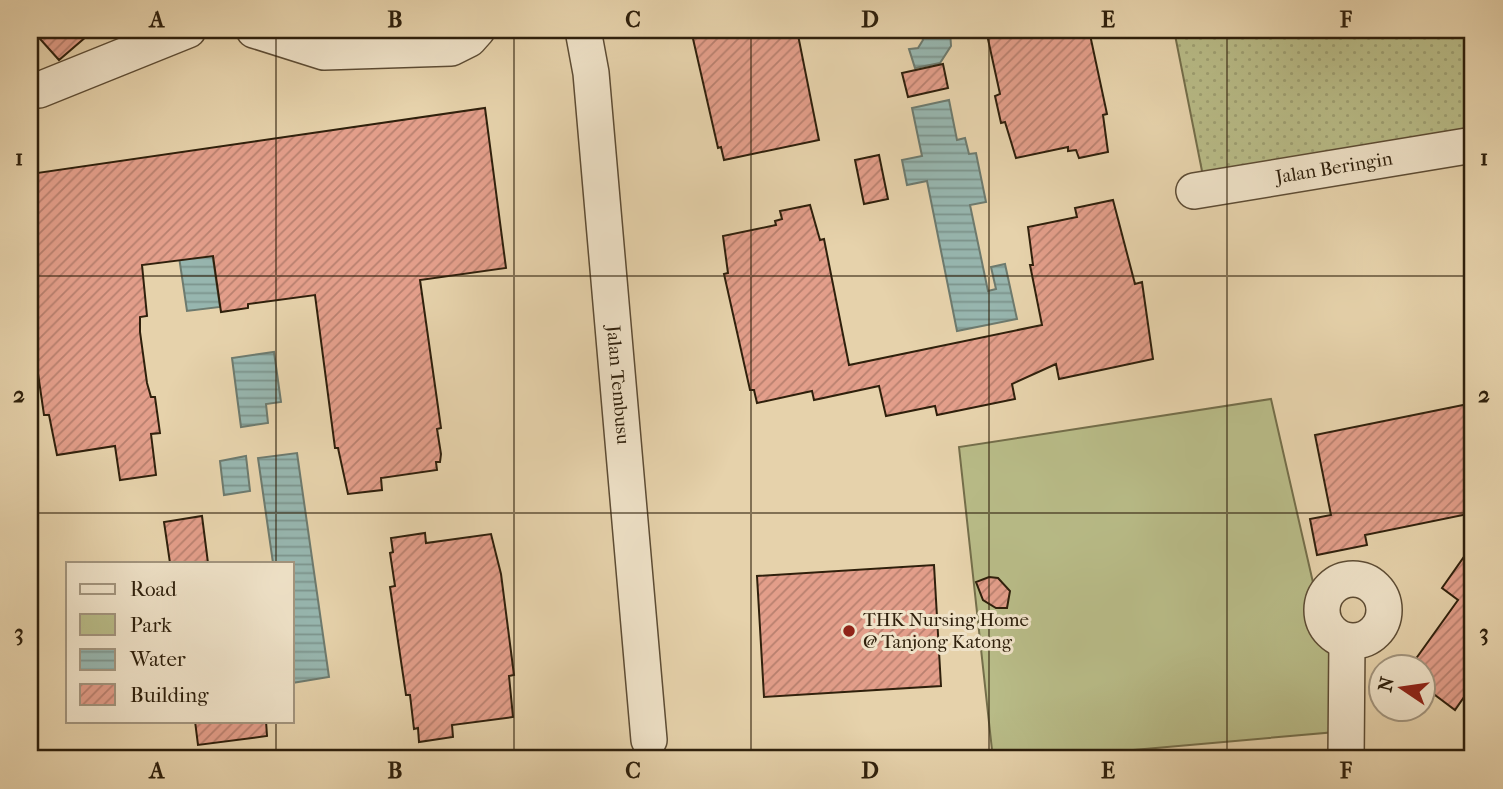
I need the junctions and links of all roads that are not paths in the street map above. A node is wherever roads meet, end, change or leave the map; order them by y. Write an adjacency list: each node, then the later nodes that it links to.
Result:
1 (188, 30): 5 (street)
2 (254, 30): 3 (street)
3 (477, 30)
4 (583, 30): 9 (street, Jalan Tembusu)
5 (30, 90)
6 (1473, 145): 7 (street, Jalan Beringin)
7 (1194, 191)
8 (1347, 641): 10 (street)
9 (651, 753)
10 (1346, 759)

